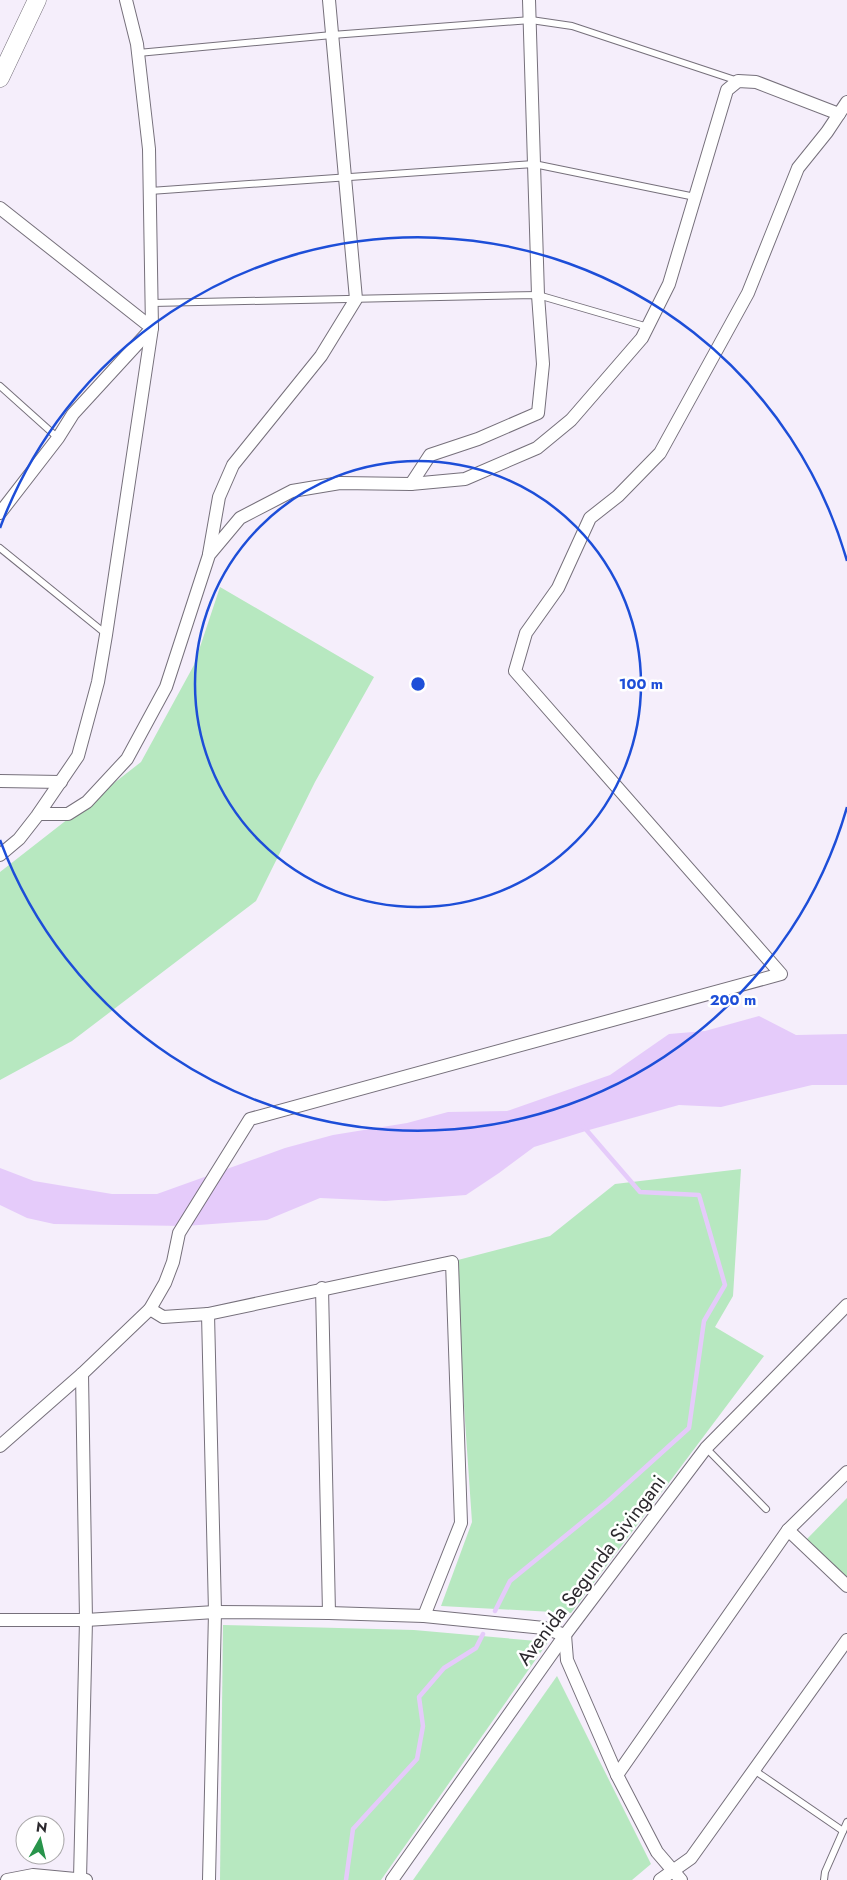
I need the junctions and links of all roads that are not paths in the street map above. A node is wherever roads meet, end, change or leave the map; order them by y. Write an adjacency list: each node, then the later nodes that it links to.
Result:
1 (37, 0): 8 (street)
2 (126, 0): 7 (street)
3 (328, 0): 6 (street)
4 (529, 0): 5 (street)
5 (530, 20): 6 (lane); 9 (lane); 12 (street)
6 (332, 34): 7 (lane); 13 (street)
7 (138, 53): 14 (street)
8 (0, 78)
9 (738, 81): 11 (street); 15 (street)
10 (847, 102): 11 (street)
11 (839, 114): 35 (street)
12 (534, 164): 13 (lane); 15 (lane); 17 (street)
13 (345, 177): 14 (lane); 18 (street)
14 (150, 191): 19 (street)
15 (696, 197): 20 (street)
16 (0, 208): 21 (street)
17 (538, 295): 18 (lane); 20 (lane); 24 (street)
18 (356, 299): 19 (lane); 27 (street)
19 (152, 303): 21 (street)
20 (648, 327): 24 (street)
21 (152, 328): 23 (street); 28 (street)
22 (0, 386): 23 (lane)
23 (58, 438): 25 (street)
24 (411, 484): 27 (street)
25 (0, 513)
26 (0, 548): 28 (lane)
27 (208, 555): 31 (street)
28 (106, 635): 30 (street)
29 (0, 782): 30 (street)
30 (61, 782): 31 (street)
31 (39, 814): 32 (street)
32 (0, 856)
33 (322, 1288): 36 (street); 45 (street); 46 (street)
34 (847, 1305): 39 (street, Avenida Segunda Sivingani)
35 (150, 1309): 36 (street); 37 (street)
36 (208, 1314): 44 (street)
37 (82, 1374): 38 (street); 48 (street)
38 (0, 1446)
39 (706, 1448): 41 (lane); 49 (street, Avenida Segunda Sivingani)
40 (847, 1472): 42 (street)
41 (766, 1509)
42 (788, 1530): 43 (street); 52 (street)
43 (847, 1586)
44 (215, 1612): 45 (street); 48 (street); 60 (street)
45 (329, 1613): 46 (street)
46 (424, 1616): 49 (street)
47 (0, 1620): 48 (street)
48 (86, 1620): 59 (street)
49 (565, 1635): 52 (street); 57 (street, Avenida Segunda Sivingani)
50 (847, 1640): 51 (street)
51 (754, 1770): 54 (lane); 55 (street)
52 (617, 1775): 55 (street)
53 (847, 1822): 54 (lane)
54 (843, 1831): 62 (lane)
55 (678, 1875): 61 (street)
56 (21, 1878): 58 (street); 59 (street)
57 (396, 1878)
58 (7, 1880)
59 (83, 1880)
60 (209, 1880)
61 (660, 1880)
62 (824, 1880)

